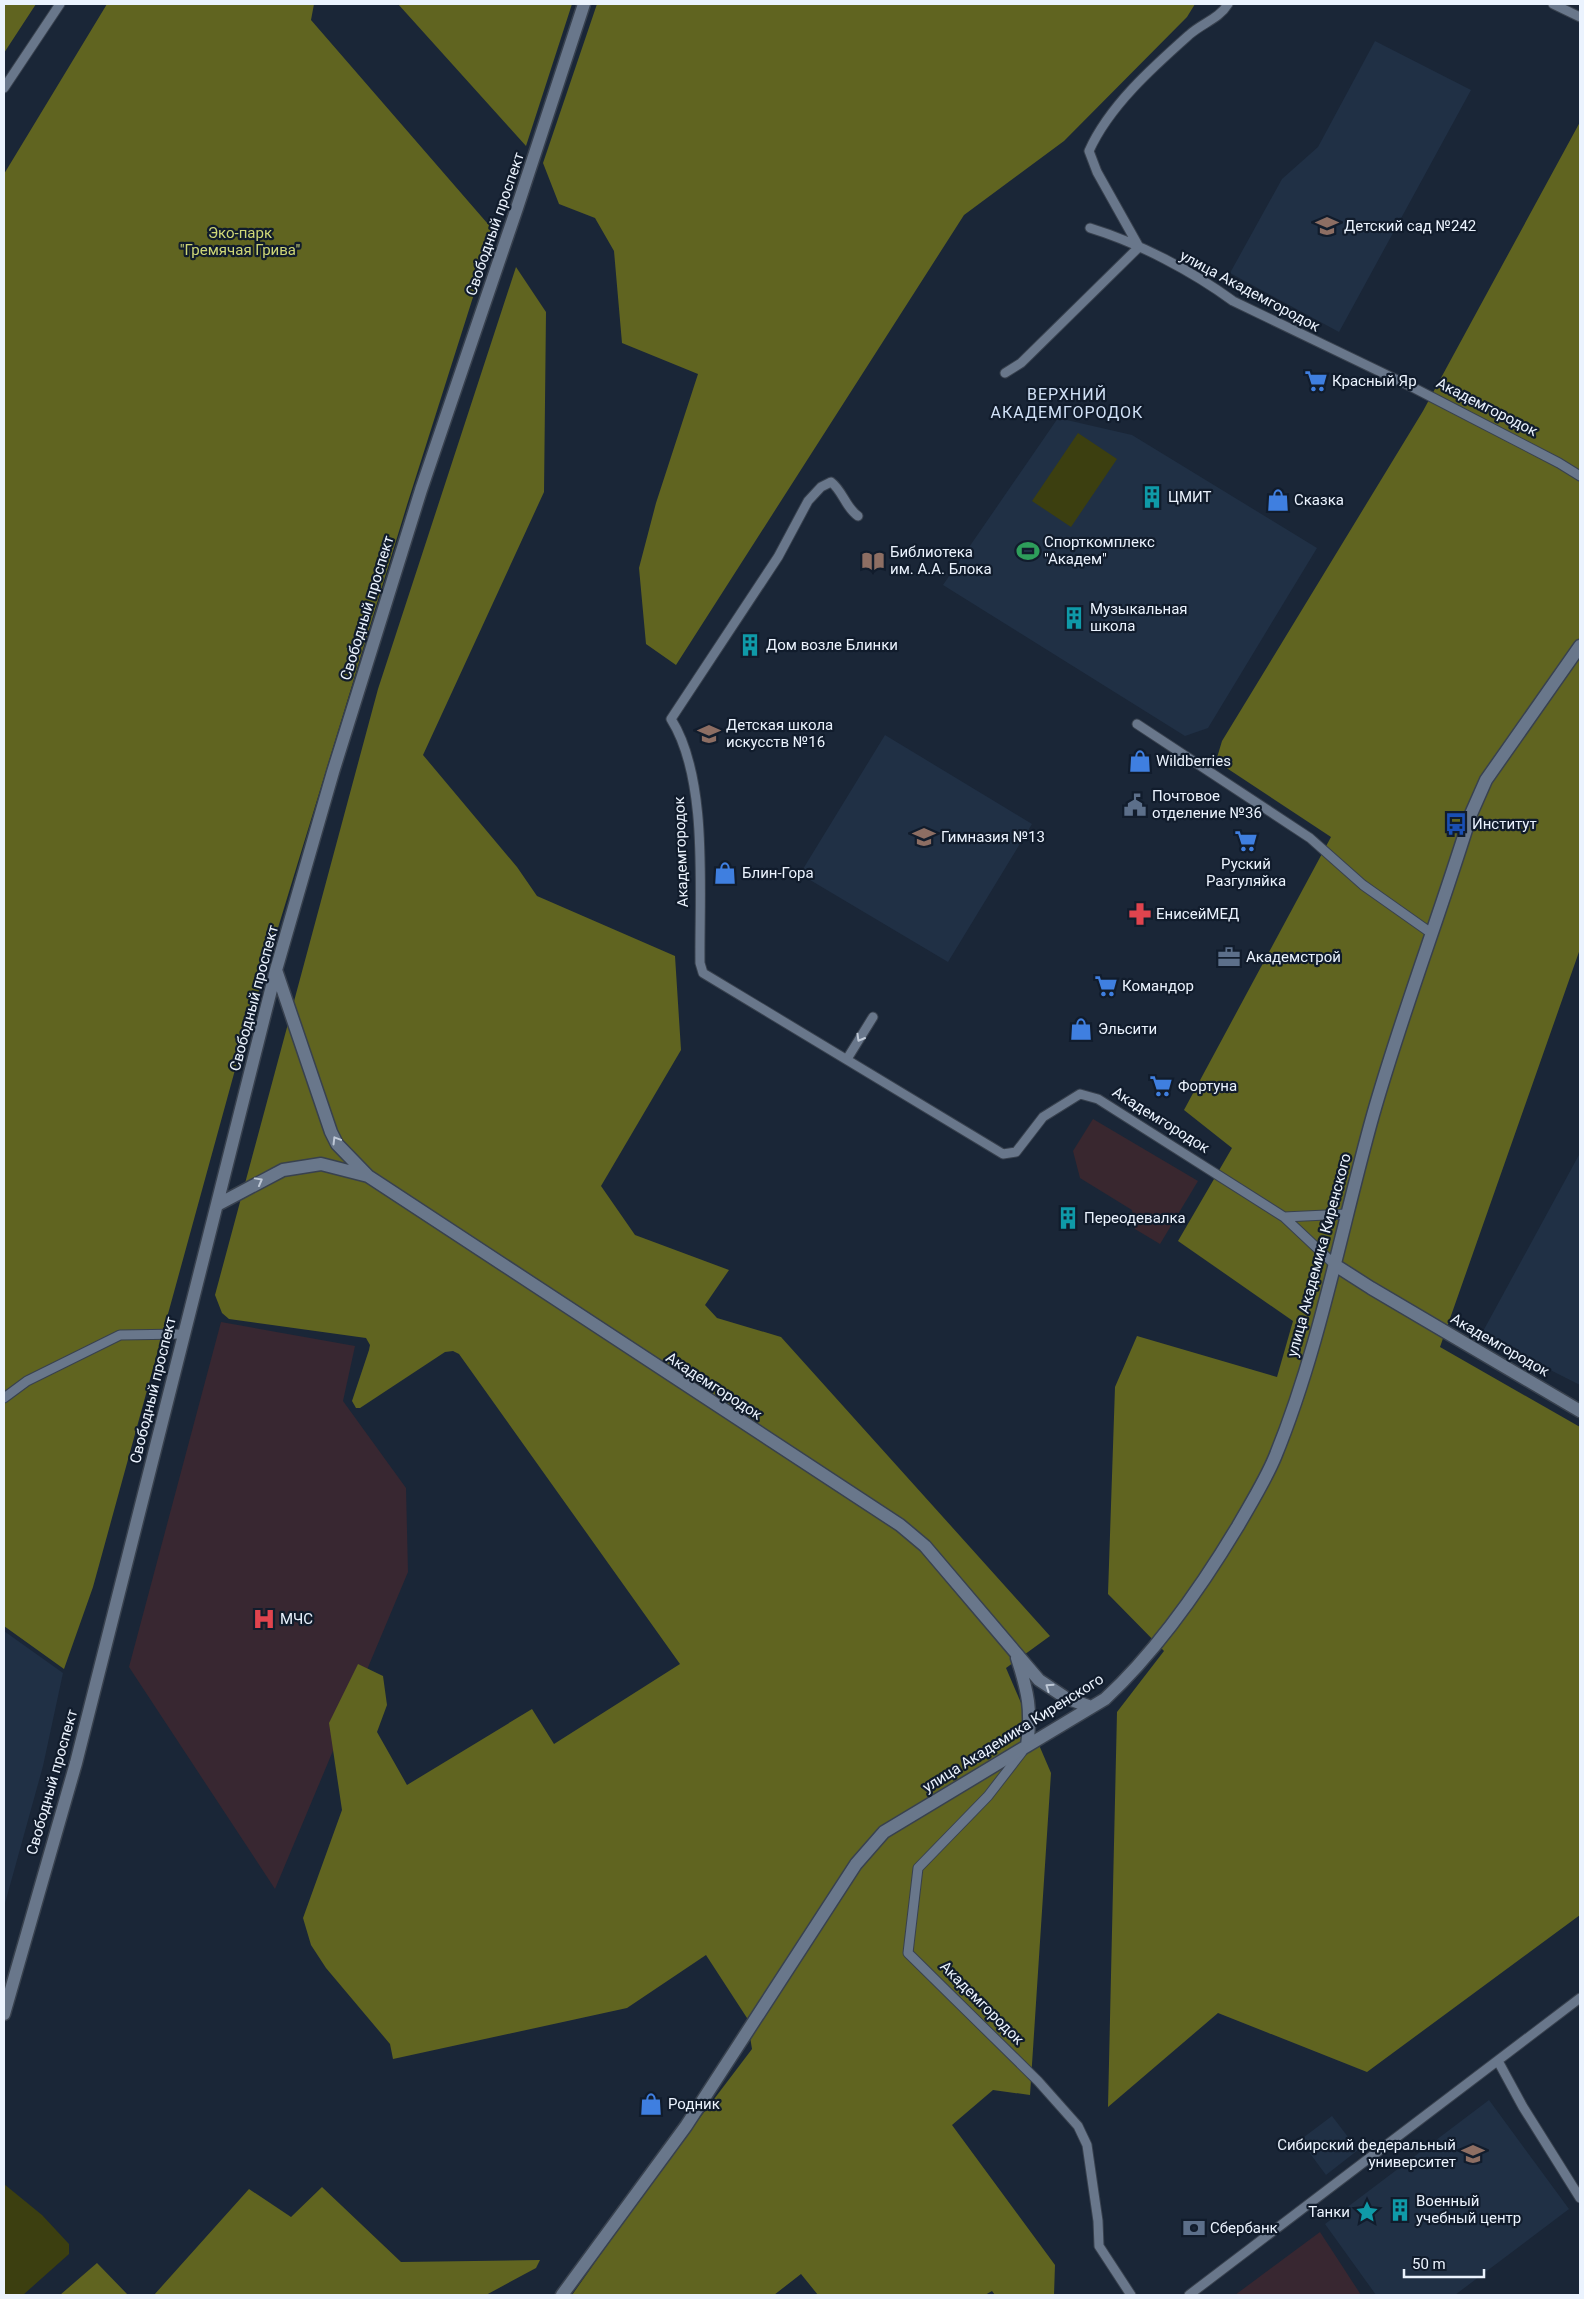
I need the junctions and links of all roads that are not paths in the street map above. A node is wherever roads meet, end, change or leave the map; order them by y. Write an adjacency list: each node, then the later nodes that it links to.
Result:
1 (60, 4): 6 (street)
2 (584, 4): 16 (main road, Свободный проспект)
3 (1228, 4): 8 (street)
4 (1554, 4): 5 (street)
5 (1580, 17)
6 (4, 88)
7 (1090, 228): 8 (street, улица Академгородок)
8 (1139, 247): 9 (street, улица Академгородок); 10 (street)
9 (1349, 358): 11 (street, Академгородок)
10 (1005, 373)
11 (1580, 476)
12 (858, 516): 18 (street, Академгородок)
13 (1580, 646): 15 (main road, улица Академика Киренского)
14 (1137, 724): 15 (street)
15 (1431, 933): 21 (main road, улица Академика Киренского)
16 (276, 970): 19 (main road, one-way to 16); 20 (main road, Свободный проспект)
17 (873, 1016): 18 (street, one-way to 18)
18 (848, 1059): 22 (street, Академгородок)
19 (368, 1176): 20 (main road, one-way to 19); 27 (main road, Академгородок)
20 (217, 1205): 24 (main road, Свободный проспект)
21 (1347, 1214): 22 (street); 23 (main road, улица Академика Киренского)
22 (1284, 1217): 23 (street, Академгородок)
23 (1335, 1265): 26 (main road, Академгородок); 28 (main road, улица Академика Киренского)
24 (183, 1334): 25 (street); 31 (main road, Свободный проспект)
25 (4, 1398)
26 (1580, 1411)
27 (1015, 1653): 28 (main road, Академгородок, one-way to 27); 29 (main road)
28 (1091, 1707): 29 (main road, улица Академика Киренского)
29 (1027, 1746): 34 (main road, улица Академика Киренского); 35 (street, Академгородок)
30 (1580, 1998): 32 (street)
31 (4, 2014)
32 (1498, 2061): 33 (street); 36 (street)
33 (1580, 2198)
34 (562, 2295)
35 (1131, 2295)
36 (1189, 2295)

